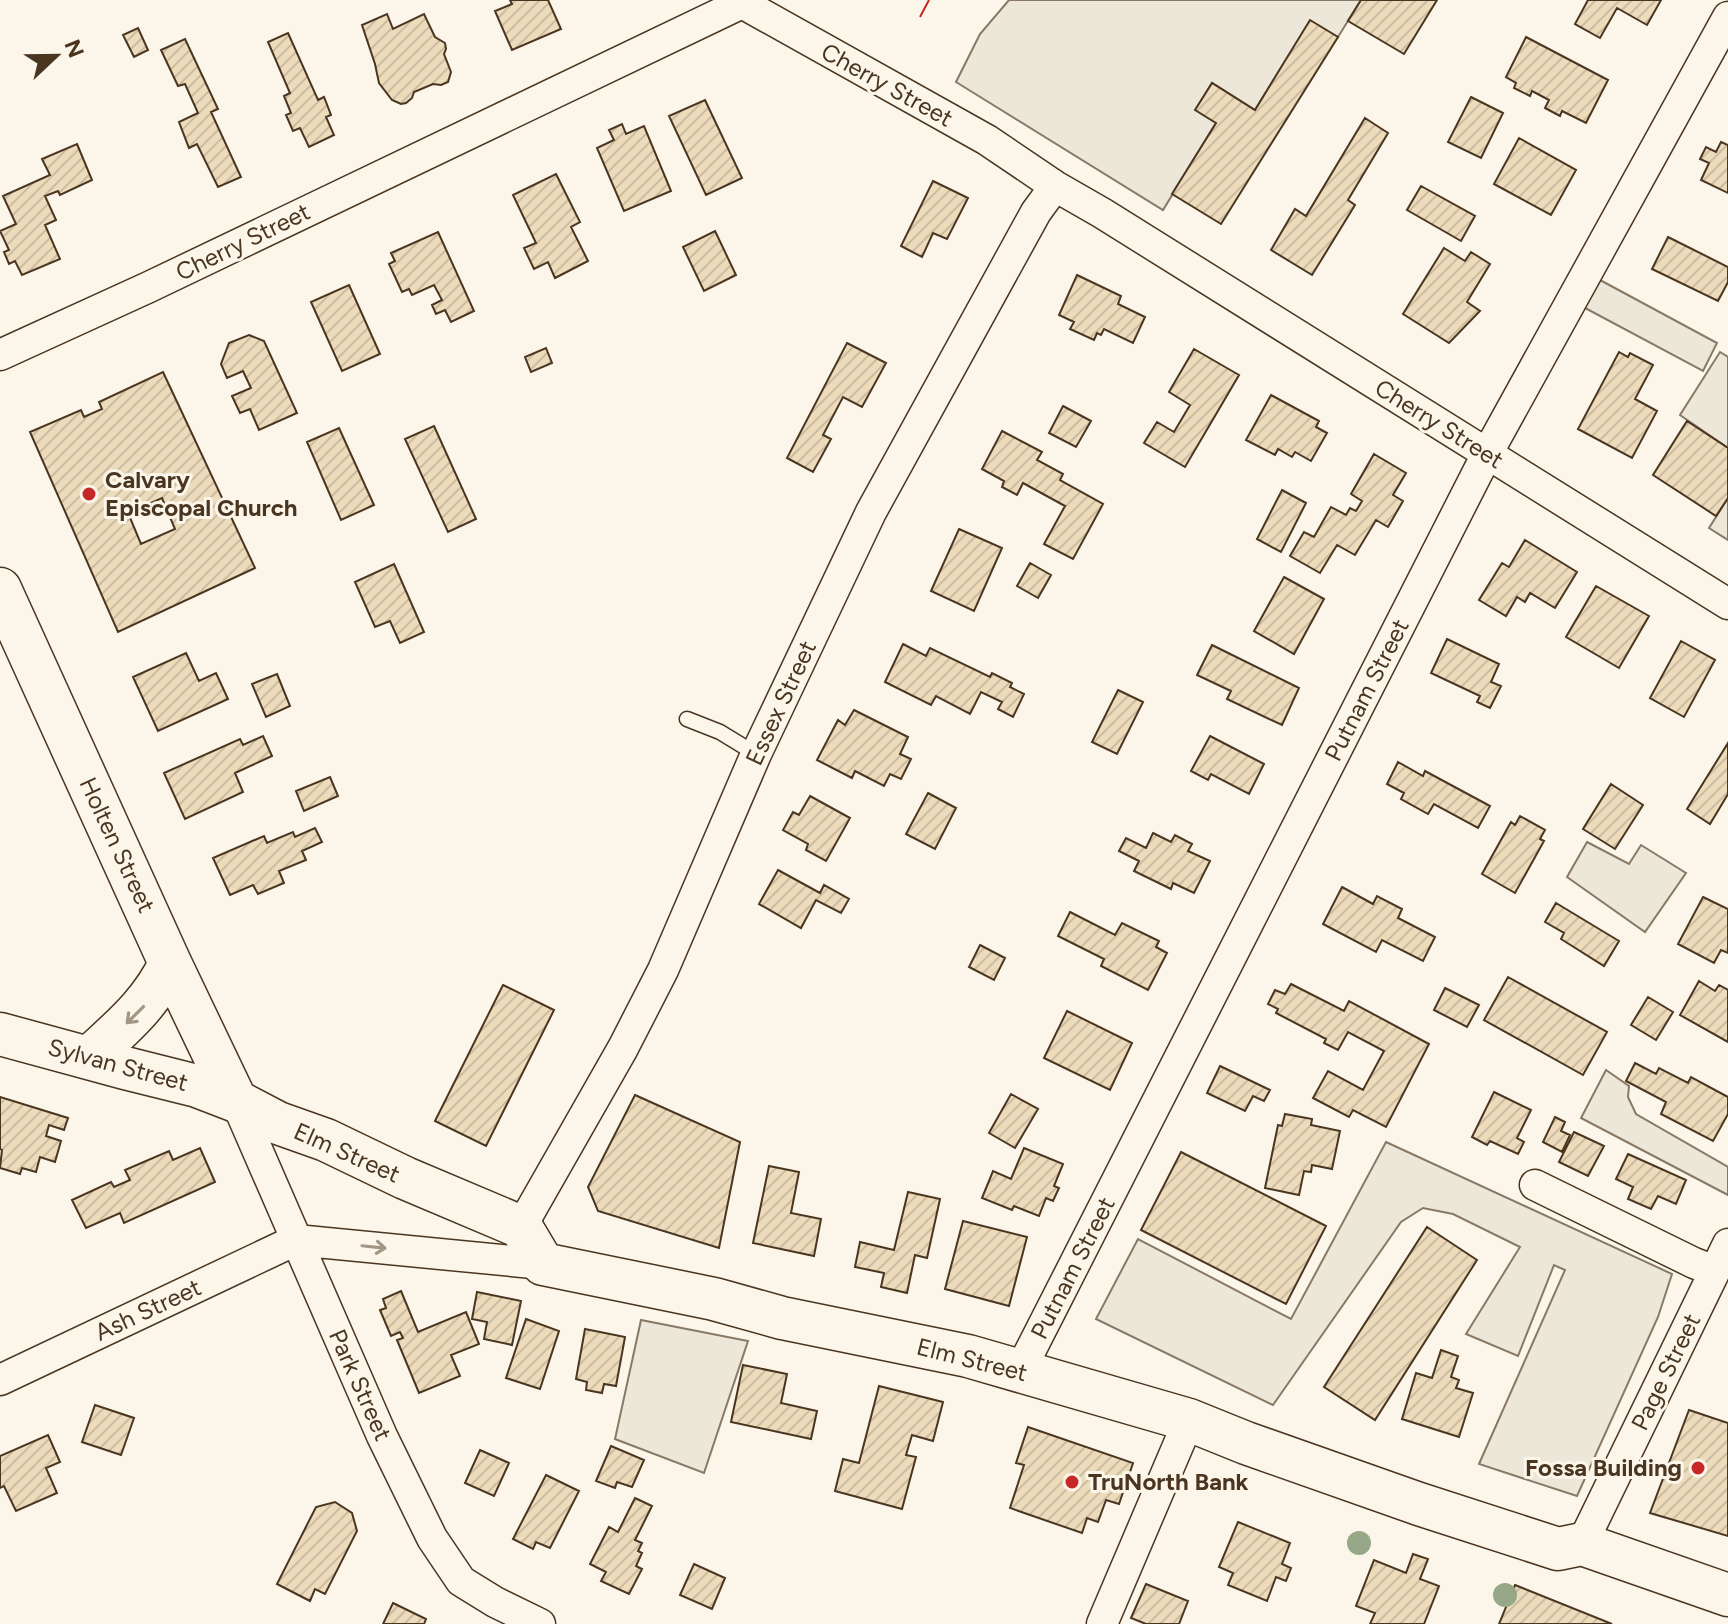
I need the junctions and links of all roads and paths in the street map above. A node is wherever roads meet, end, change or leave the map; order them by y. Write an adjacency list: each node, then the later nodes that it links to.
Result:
1 (740, 2): 3 (street, Cherry Street); 4 (street, Cherry Street)
2 (1728, 17): 5 (street, Putnam Street)
3 (1055, 186): 5 (street, Cherry Street); 9 (street, Essex Street)
4 (0, 355)
5 (1487, 454): 7 (street, Cherry Street); 20 (street, Putnam Street)
6 (0, 589): 10 (main road, Holten Street)
7 (1728, 604)
8 (687, 719): 9 (lane)
9 (756, 754): 15 (street, Essex Street)
10 (170, 963): 12 (main road, one-way to 12); 13 (main road, Holten Street)
11 (0, 1034): 12 (main road, Sylvan Street)
12 (89, 1058): 13 (main road, Sylvan Street)
13 (236, 1101): 15 (main road, Elm Street); 16 (street, Park Street)
14 (1535, 1185): 19 (street)
15 (521, 1227): 18 (main road)
16 (296, 1240): 18 (street, one-way to 18); 21 (street, Ash Street); 25 (street, Park Street)
17 (1728, 1244): 19 (street, Page Street)
18 (543, 1264): 20 (main road, Elm Street)
19 (1715, 1271): 23 (street, Page Street)
20 (1020, 1371): 22 (main road, Elm Street)
21 (0, 1380)
22 (1189, 1420): 23 (main road, Elm Street); 27 (street)
23 (1582, 1544): 24 (main road, Elm Street)
24 (1728, 1595)
25 (489, 1612): 26 (street, Park Street)
26 (540, 1624)
27 (1102, 1624)

